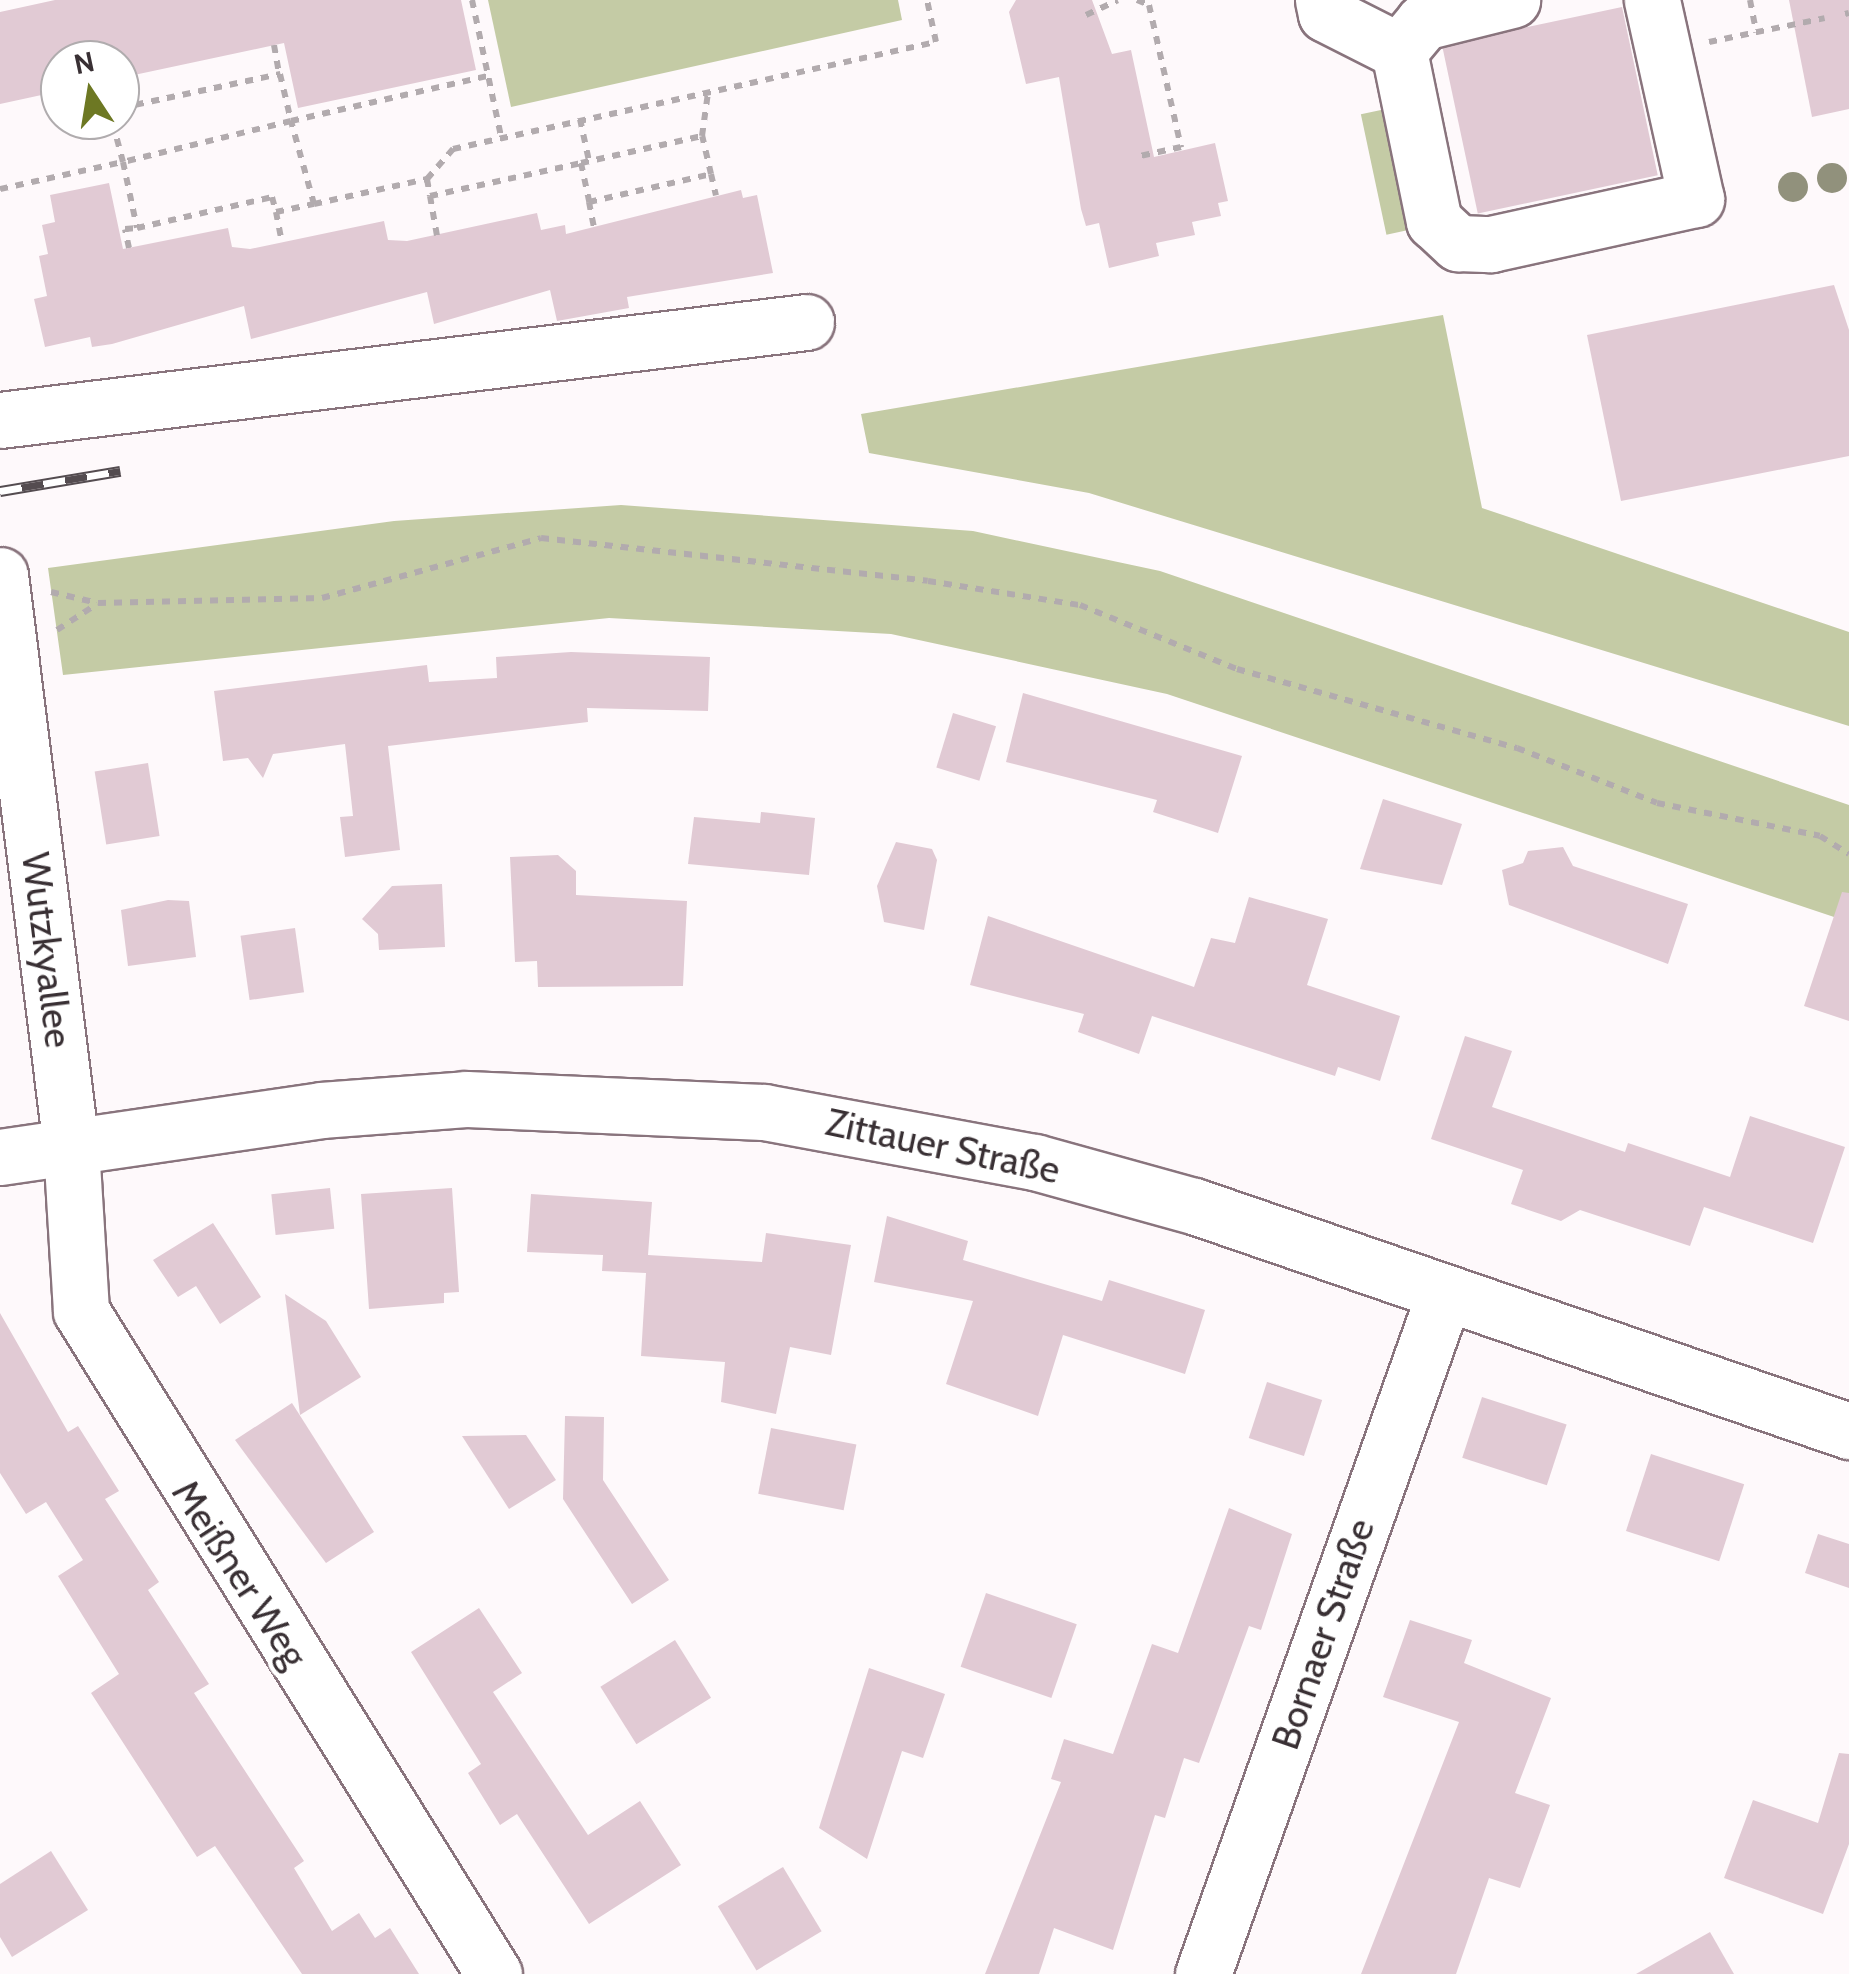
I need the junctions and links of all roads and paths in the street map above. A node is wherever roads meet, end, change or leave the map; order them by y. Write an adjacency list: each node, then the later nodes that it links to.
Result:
1 (472, 0): 15 (path)
2 (927, 0): 16 (path)
3 (1118, 0): 8 (path)
4 (1137, 0): 23 (path)
5 (1324, 0): 13 (street)
6 (1512, 0): 13 (street)
7 (1750, 0): 11 (path)
8 (1086, 15)
9 (1825, 18): 11 (path)
10 (1657, 26): 11 (path); 13 (street)
11 (1756, 32)
12 (274, 45): 14 (path)
13 (1400, 51)
14 (280, 74): 17 (path); 19 (path)
15 (488, 76): 19 (path); 20 (path)
16 (708, 93): 18 (path); 21 (path)
17 (140, 104)
18 (580, 120): 20 (path); 25 (path)
19 (291, 122): 24 (path); 32 (path)
20 (501, 136): 27 (path)
21 (702, 136): 25 (path); 26 (path)
22 (117, 140): 24 (path)
23 (1140, 156)
24 (122, 162): 28 (path); 34 (path)
25 (585, 162): 29 (path); 31 (path)
26 (711, 174): 30 (path); 31 (path)
27 (426, 180): 29 (path); 32 (path)
28 (0, 189)
29 (430, 196): 36 (path)
30 (716, 196)
31 (589, 202): 35 (path)
32 (314, 204): 33 (path)
33 (276, 212): 34 (path); 37 (path)
34 (137, 228): 38 (path)
35 (594, 228)
36 (437, 235)
37 (282, 242)
38 (129, 248)
39 (806, 322): 40 (street)
40 (0, 420)
41 (22, 583): 42 (path); 45 (street, Wutzkyallee)
42 (98, 603): 43 (path); 44 (path)
43 (52, 634)
44 (1849, 854)
45 (71, 1147): 46 (street, Zittauer Straße); 47 (street, Zittauer Straße); 49 (street, Meißner Weg)
46 (0, 1157)
47 (1444, 1295): 48 (street, Zittauer Straße); 50 (street, Bornaer Straße)
48 (1849, 1431)
49 (494, 1974)
50 (1203, 1974)

